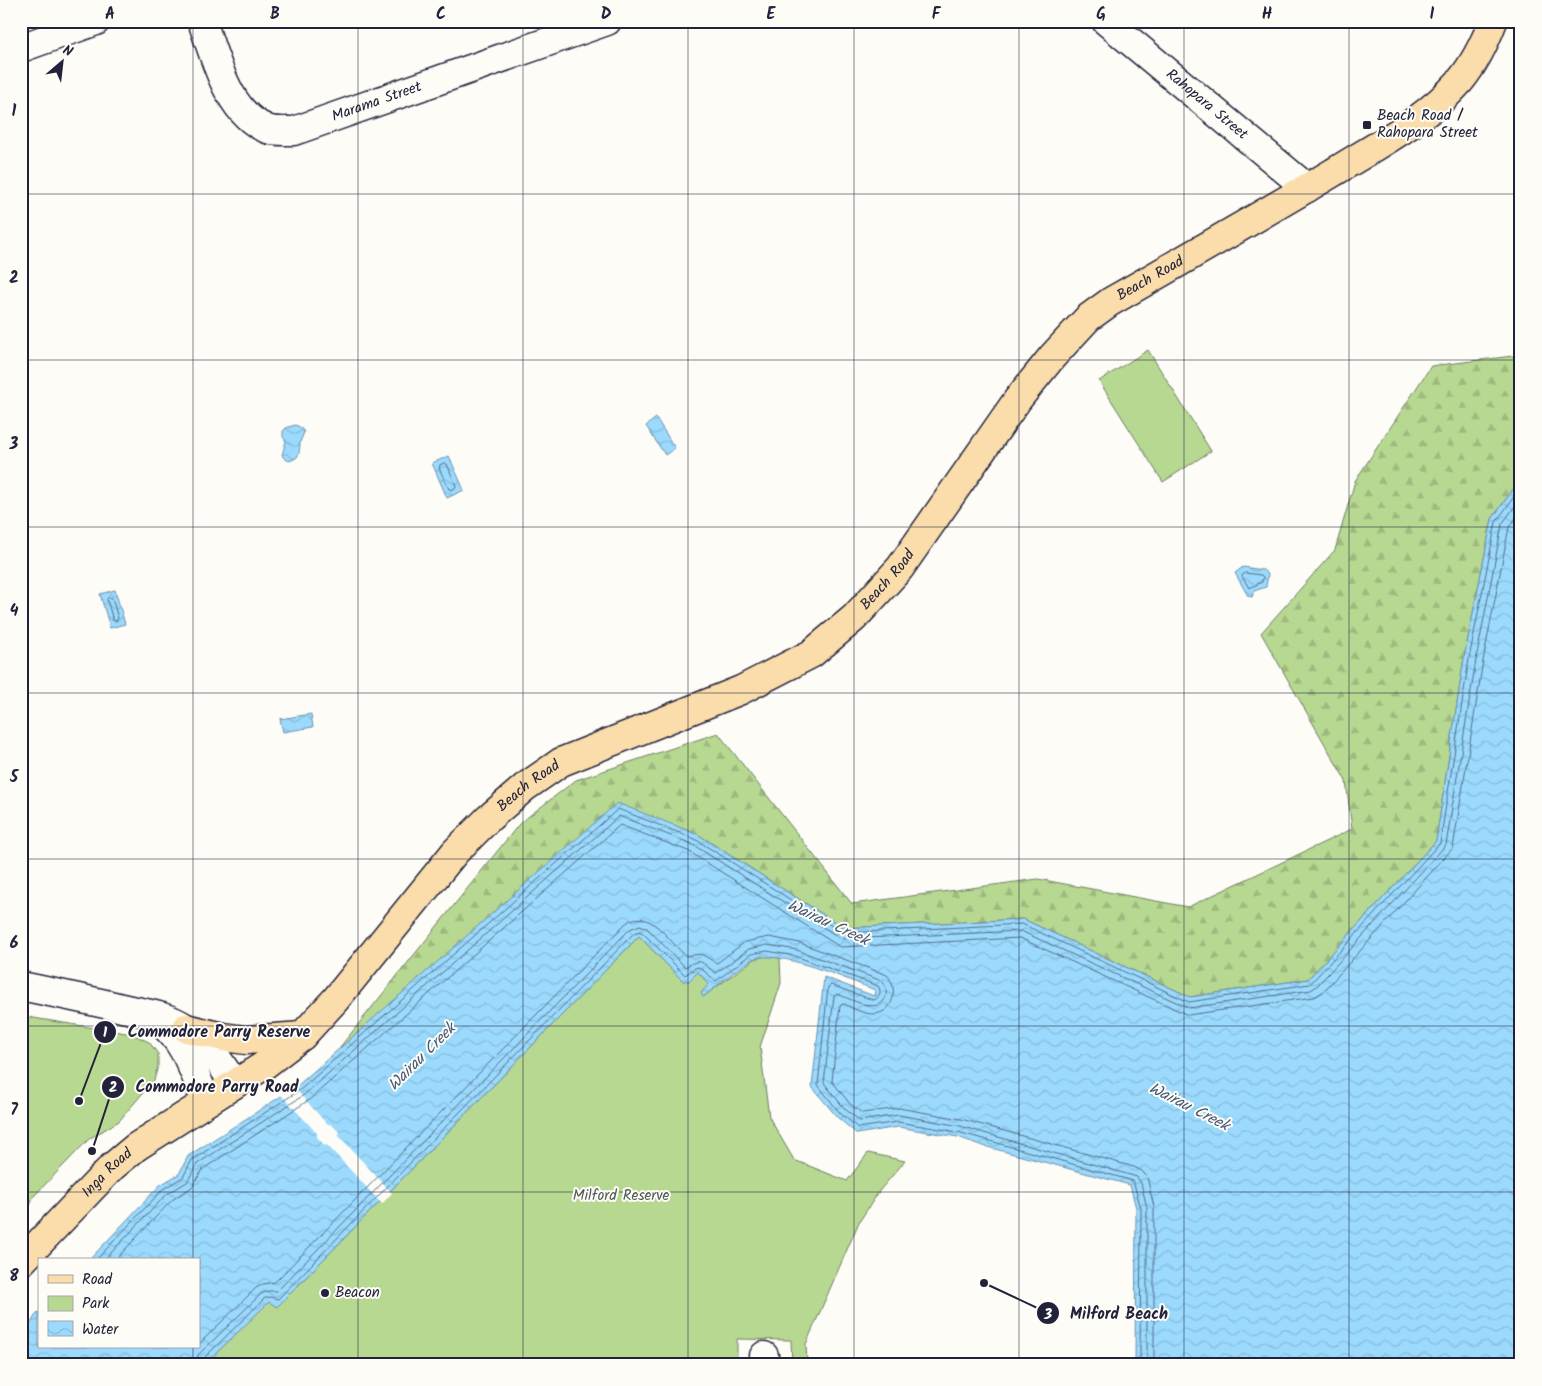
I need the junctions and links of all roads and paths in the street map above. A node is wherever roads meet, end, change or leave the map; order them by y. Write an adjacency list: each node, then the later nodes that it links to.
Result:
1 (96, 21): 6 (street)
2 (202, 21): 3 (street, Marama Street)
3 (607, 21)
4 (1106, 21): 7 (street, Rahopara Street)
5 (1493, 21): 7 (main road, Beach Road)
6 (21, 48)
7 (1307, 188): 11 (main road, Beach Road)
8 (21, 986): 9 (street)
9 (139, 1011): 10 (street); 13 (street)
10 (186, 1028): 11 (main road); 12 (street)
11 (302, 1036): 12 (main road, Beach Road)
12 (234, 1084): 13 (main road, Inga Road)
13 (206, 1101): 14 (main road, Inga Road)
14 (21, 1262)

